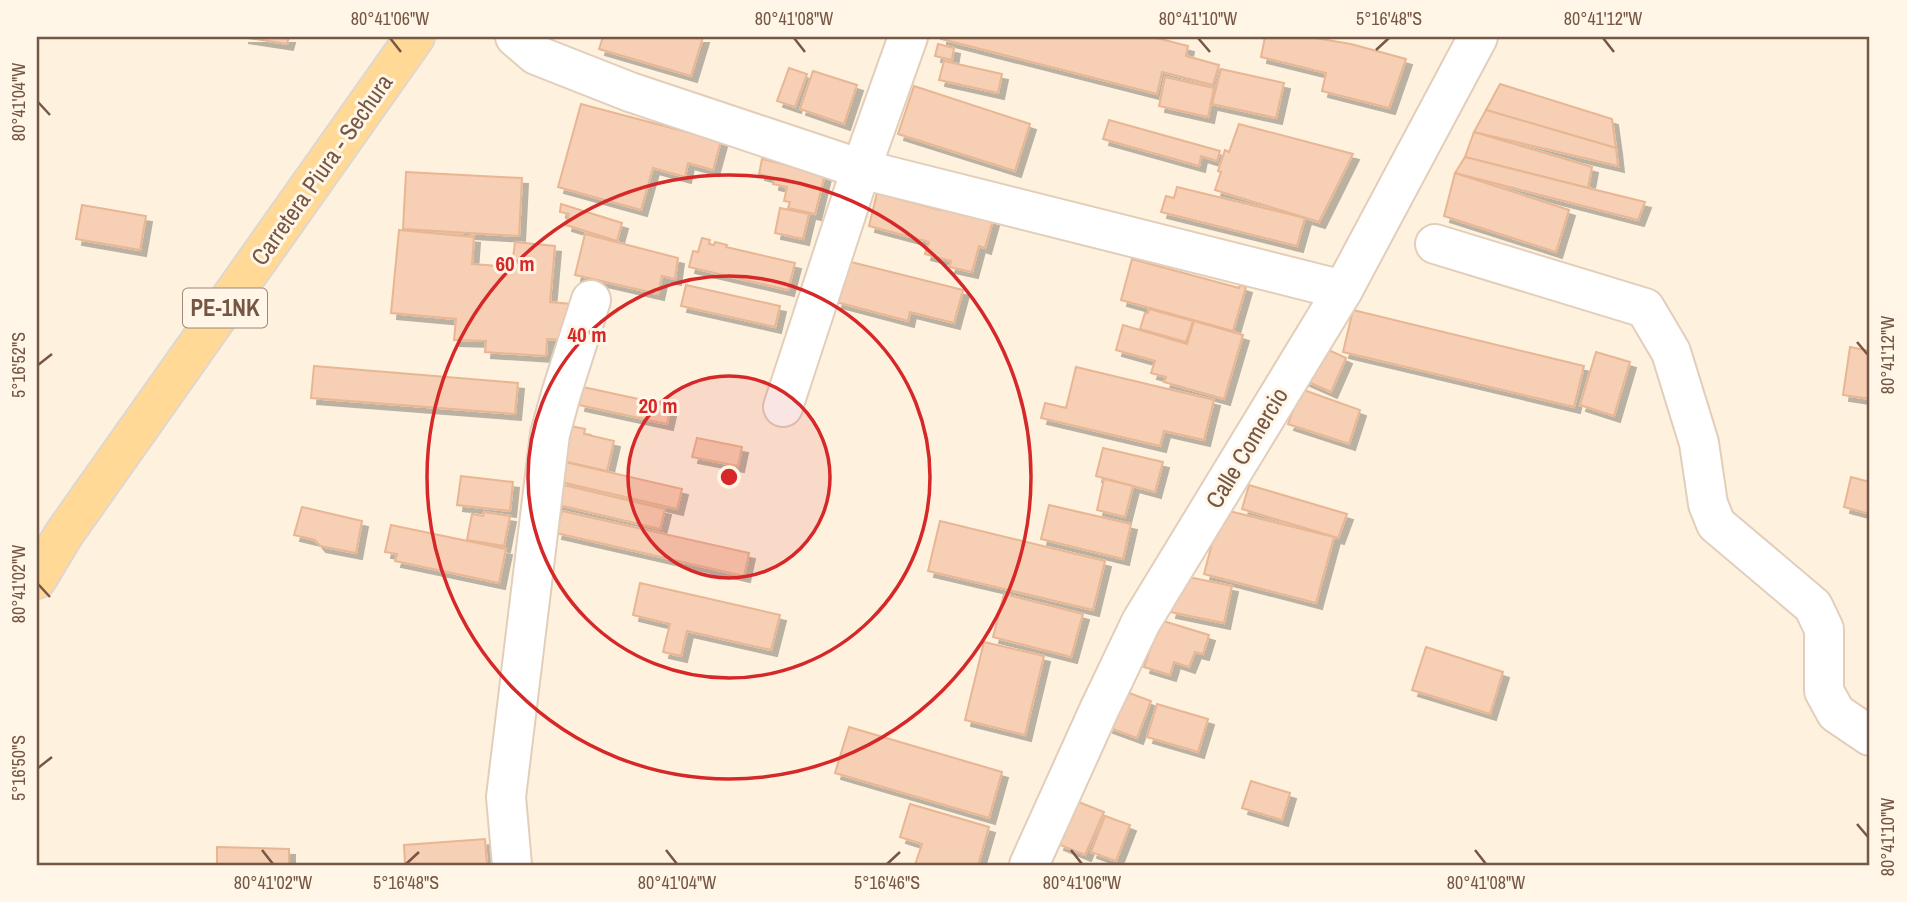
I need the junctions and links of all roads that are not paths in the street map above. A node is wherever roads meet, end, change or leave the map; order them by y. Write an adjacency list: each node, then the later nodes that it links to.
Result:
1 (415, 37): 10 (main road, Carretera Piura - Sechura / PE-1NK)
2 (514, 37): 5 (street)
3 (908, 37): 5 (street)
4 (1478, 37): 7 (street, Calle Comercio)
5 (862, 169): 7 (street); 9 (street)
6 (1435, 244): 11 (street)
7 (1343, 289): 13 (street, Calle Comercio)
8 (591, 300): 12 (street)
9 (783, 407)
10 (37, 579)
11 (1870, 736)
12 (512, 865)
13 (1029, 865)

